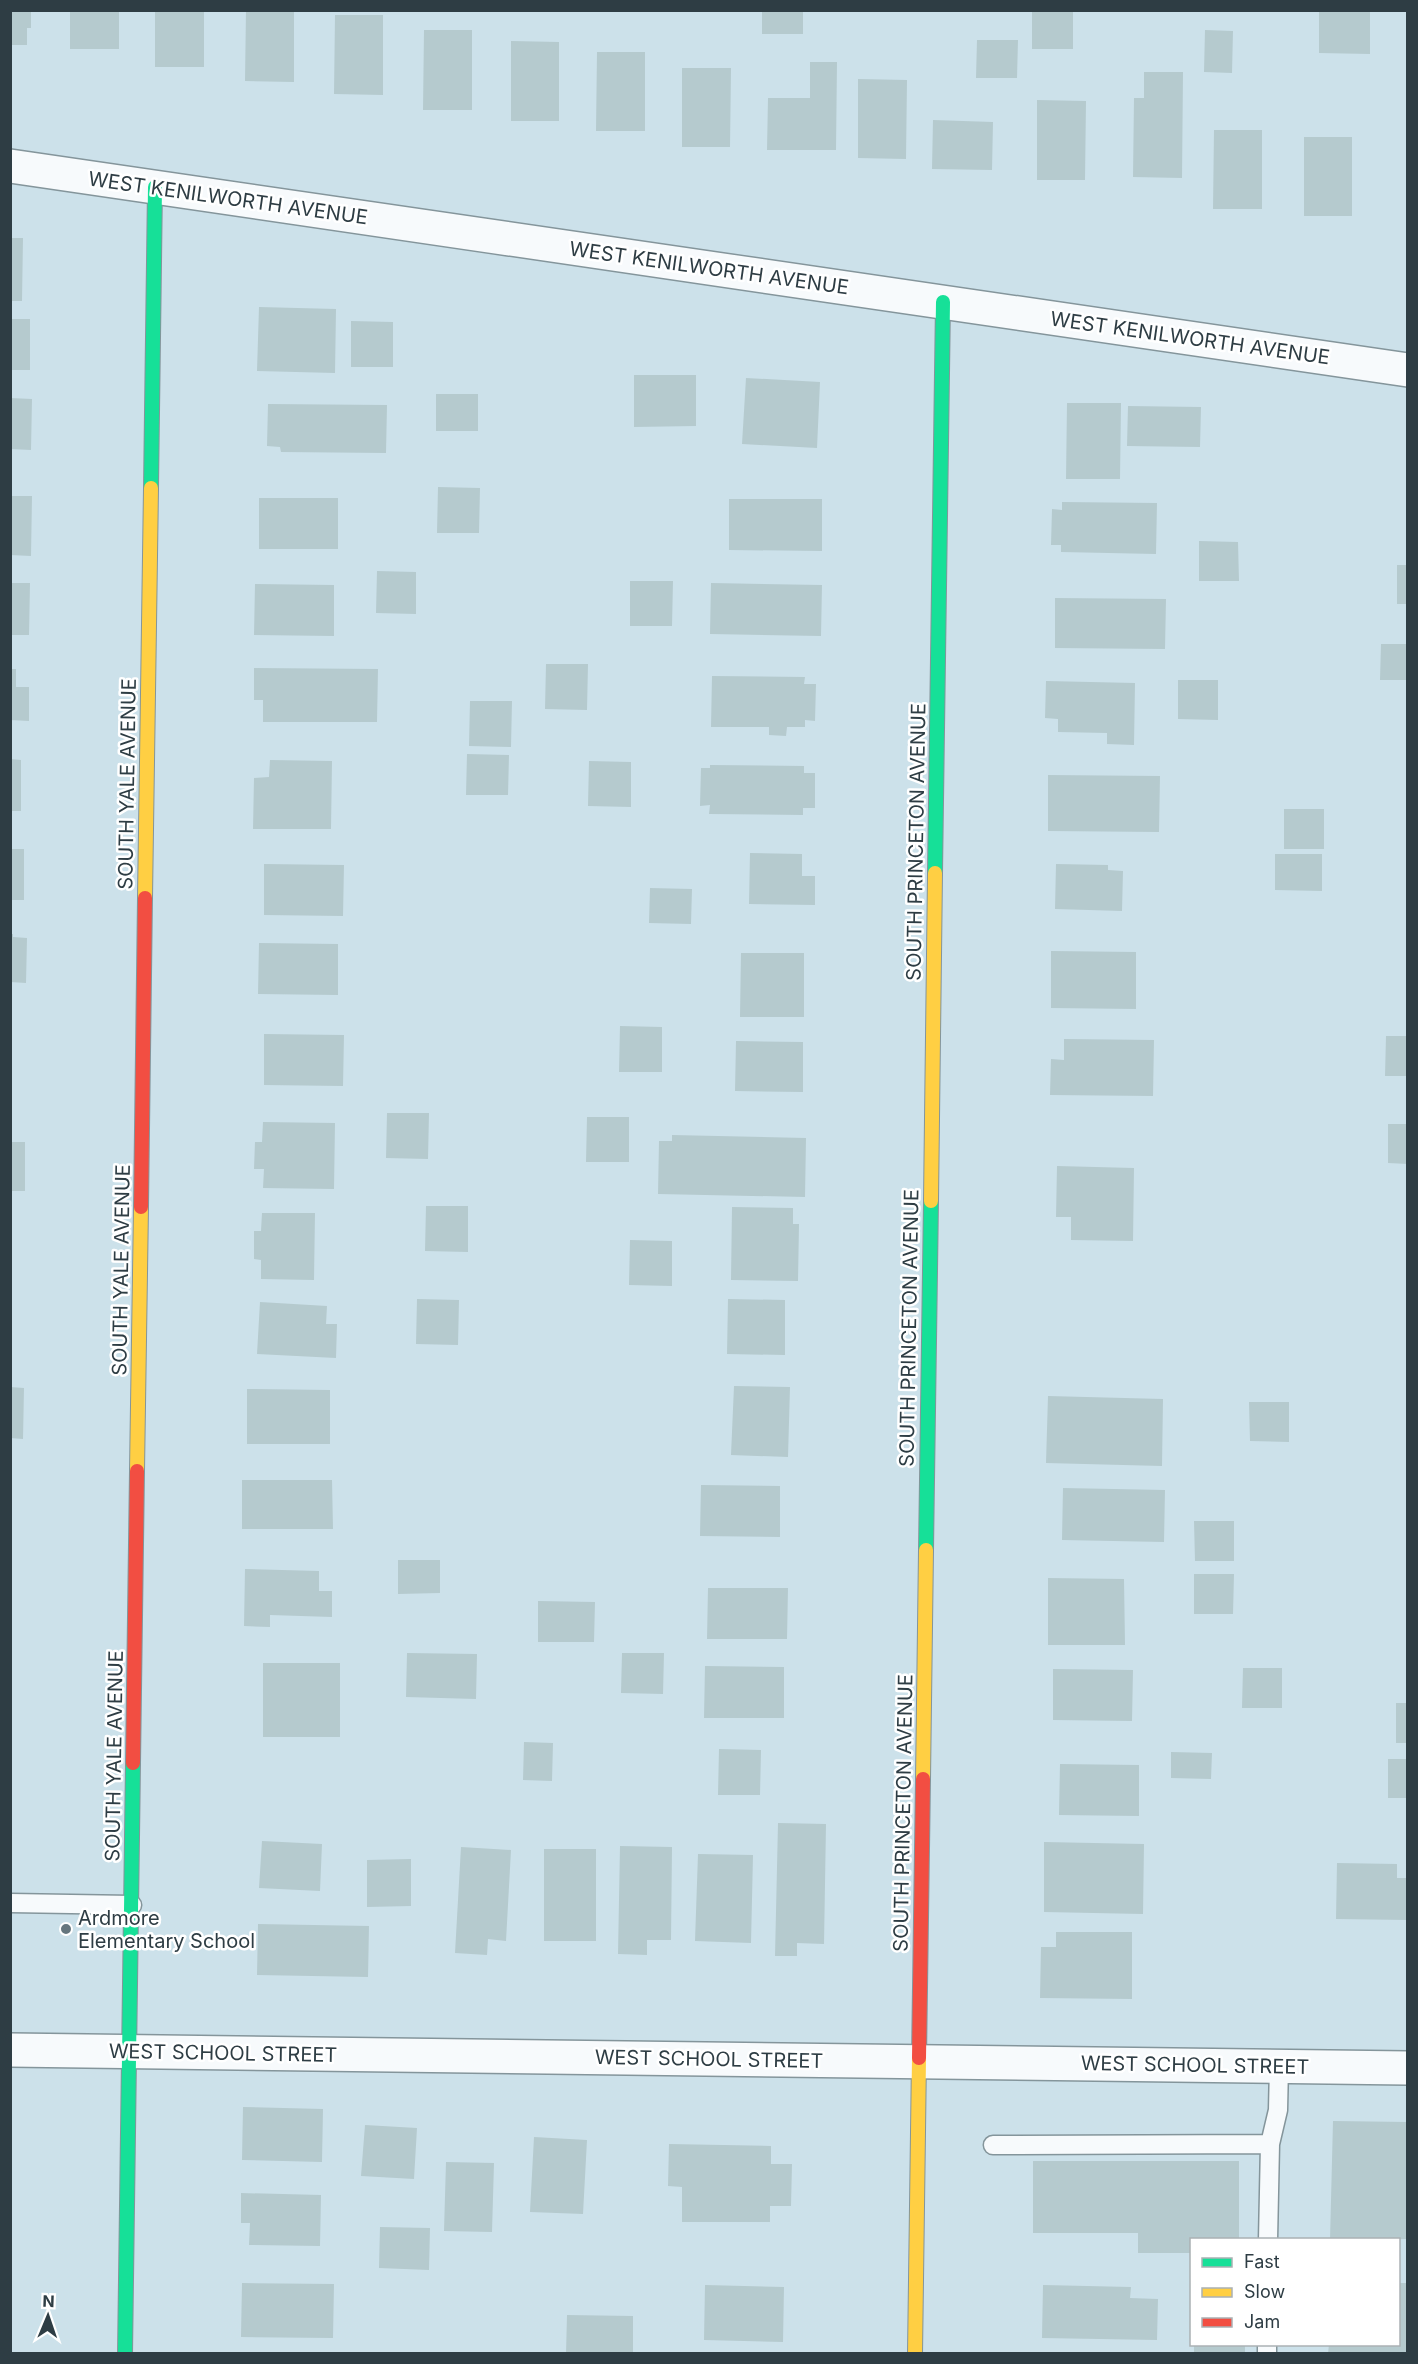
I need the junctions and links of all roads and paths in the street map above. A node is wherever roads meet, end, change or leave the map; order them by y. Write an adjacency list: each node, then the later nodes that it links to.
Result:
1 (10, 166): 2 (street, WEST KENILWORTH AVENUE)
2 (155, 187): 3 (street, WEST KENILWORTH AVENUE); 6 (street, SOUTH YALE AVENUE)
3 (942, 302): 4 (street, WEST KENILWORTH AVENUE); 9 (street, SOUTH PRINCETON AVENUE)
4 (1407, 370)
5 (10, 1903): 6 (lane)
6 (132, 1905): 8 (street, SOUTH YALE AVENUE)
7 (10, 2050): 8 (street, WEST SCHOOL STREET)
8 (129, 2052): 9 (street, WEST SCHOOL STREET); 15 (street, SOUTH YALE AVENUE)
9 (919, 2062): 10 (street, WEST SCHOOL STREET); 16 (street, SOUTH PRINCETON AVENUE)
10 (1279, 2066): 11 (street, WEST SCHOOL STREET); 12 (lane)
11 (1407, 2068)
12 (1270, 2144): 13 (lane); 14 (lane)
13 (993, 2145)
14 (1268, 2238)
15 (125, 2354)
16 (915, 2354)

